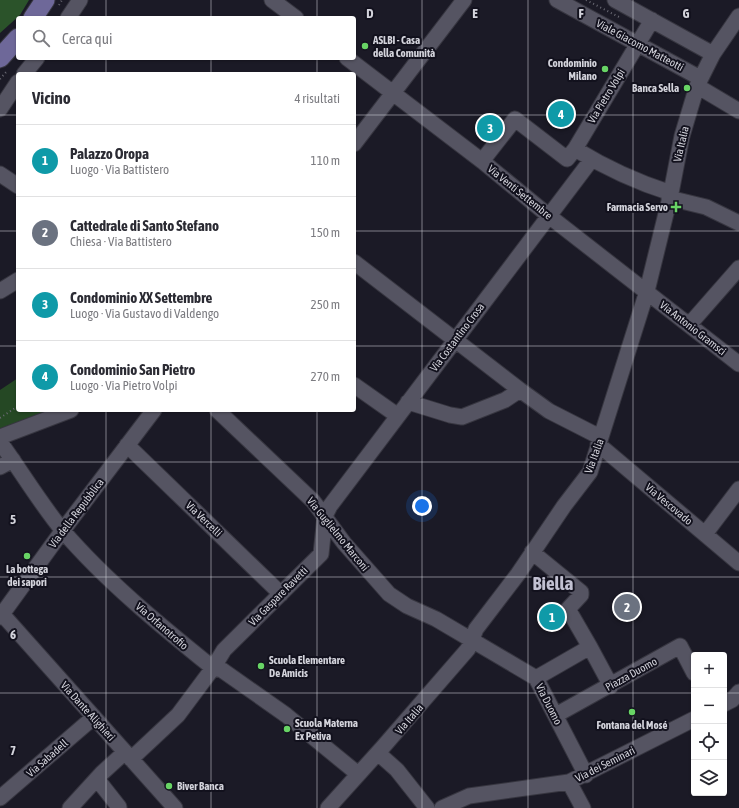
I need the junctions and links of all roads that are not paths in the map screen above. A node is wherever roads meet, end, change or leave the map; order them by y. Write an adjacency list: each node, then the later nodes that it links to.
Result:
1 (46, 0): 7 (main road)
2 (80, 0): 8 (street)
3 (272, 0): 9 (street)
4 (464, 0): 22 (street)
5 (557, 0): 14 (street, Viale Giacomo Matteotti)
6 (615, 0): 11 (street)
7 (34, 16)
8 (69, 16)
9 (293, 16)
10 (739, 16): 12 (street, Via Italia)
11 (652, 20): 14 (street, Via Pietro Volpi); 15 (street)
12 (734, 35): 15 (street, Via Italia)
13 (16, 41): 16 (main road)
14 (638, 44): 20 (street, Viale Giacomo Matteotti); 26 (street, Via Pietro Volpi)
15 (713, 54): 20 (street, Via Italia)
16 (0, 58)
17 (35, 60): 19 (street)
18 (350, 60): 22 (street, Via Venti Settembre)
19 (26, 72)
20 (699, 82): 24 (street, Viale Giacomo Matteotti); 31 (street, Via Italia)
21 (16, 85): 23 (street)
22 (393, 93): 25 (street); 28 (street, Via Venti Settembre)
23 (0, 109)
24 (739, 111)
25 (356, 141)
26 (575, 149): 27 (street); 28 (street)
27 (592, 160): 31 (street); 32 (street, Via Costantino Crosa)
28 (482, 161): 32 (street, Via Venti Settembre)
29 (0, 174): 30 (street)
30 (16, 185)
31 (670, 195): 33 (street); 38 (street, Via Italia)
32 (549, 216): 38 (street, Via Venti Settembre); 40 (street, Via Costantino Crosa)
33 (739, 223)
34 (356, 264): 40 (street, Via Vescovado)
35 (739, 268): 39 (street)
36 (16, 281): 37 (street)
37 (0, 291)
38 (646, 291): 39 (street, Via Antonio Gramsci); 50 (street, Via Italia)
39 (689, 325): 41 (street, Via Antonio Gramsci)
40 (455, 340): 43 (street, Via Vescovado); 44 (street, Via Costantino Crosa)
41 (739, 364)
42 (356, 386): 48 (street)
43 (520, 390): 44 (street); 50 (street, Via Vescovado)
44 (408, 402): 48 (street, Via Costantino Crosa)
45 (66, 412): 49 (street)
46 (153, 412): 52 (street, Via della Repubblica)
47 (219, 412): 56 (street, Via Guglielmo Marconi)
48 (398, 416): 56 (street, Via Costantino Crosa)
49 (0, 436)
50 (599, 441): 58 (street, Via Vescovado); 59 (street, Via Italia)
51 (0, 442): 53 (street, Via Orfanotrofio)
52 (128, 445): 57 (street, Via della Repubblica); 61 (street, Via Vercelli)
53 (13, 460): 54 (street); 57 (street, Via Orfanotrofio)
54 (0, 467)
55 (739, 489): 58 (street)
56 (325, 516): 61 (street, Via Gaspare Ravetti); 63 (street, Via Guglielmo Marconi)
57 (63, 530): 62 (street, Via della Repubblica); 66 (street, Via Orfanotrofio)
58 (705, 534): 60 (street, Via Vescovado)
59 (532, 552): 63 (street, Via Italia); 64 (street)
60 (739, 563)
61 (281, 594): 66 (street, Via Gaspare Ravetti)
62 (1, 616): 72 (street, Via Dante Alighieri)
63 (471, 640): 67 (street, Via Duomo); 74 (street, Via Italia)
64 (590, 647): 67 (street); 68 (street)
65 (691, 667): 68 (street, Piazza Duomo)
66 (213, 668): 75 (street, Via Gaspare Ravetti); 76 (street, Via Orfanotrofio)
67 (536, 678): 71 (street, Via Duomo)
68 (611, 686): 71 (street, Piazza Duomo)
69 (739, 692): 70 (street)
70 (727, 702)
71 (556, 715): 77 (street, Via Duomo)
72 (94, 717): 75 (street, Via Dante Alighieri); 80 (street, Via Sabadell)
73 (691, 721): 77 (street, Via dei Seminari)
74 (378, 753): 76 (street, Via Italia); 85 (street)
75 (128, 755): 78 (street, Via Gaspare Ravetti); 83 (street, Via Dante Alighieri)
76 (358, 774): 84 (street, Via Italia)
77 (586, 775): 79 (street, Via dei Seminari)
78 (99, 776): 81 (street); 82 (street, Via Gaspare Ravetti)
79 (569, 782): 86 (street, Via dei Seminari); 87 (street)
80 (0, 798)
81 (119, 807)
82 (70, 808)
83 (175, 808)
84 (328, 808)
85 (426, 808)
86 (442, 808)
87 (583, 808)

